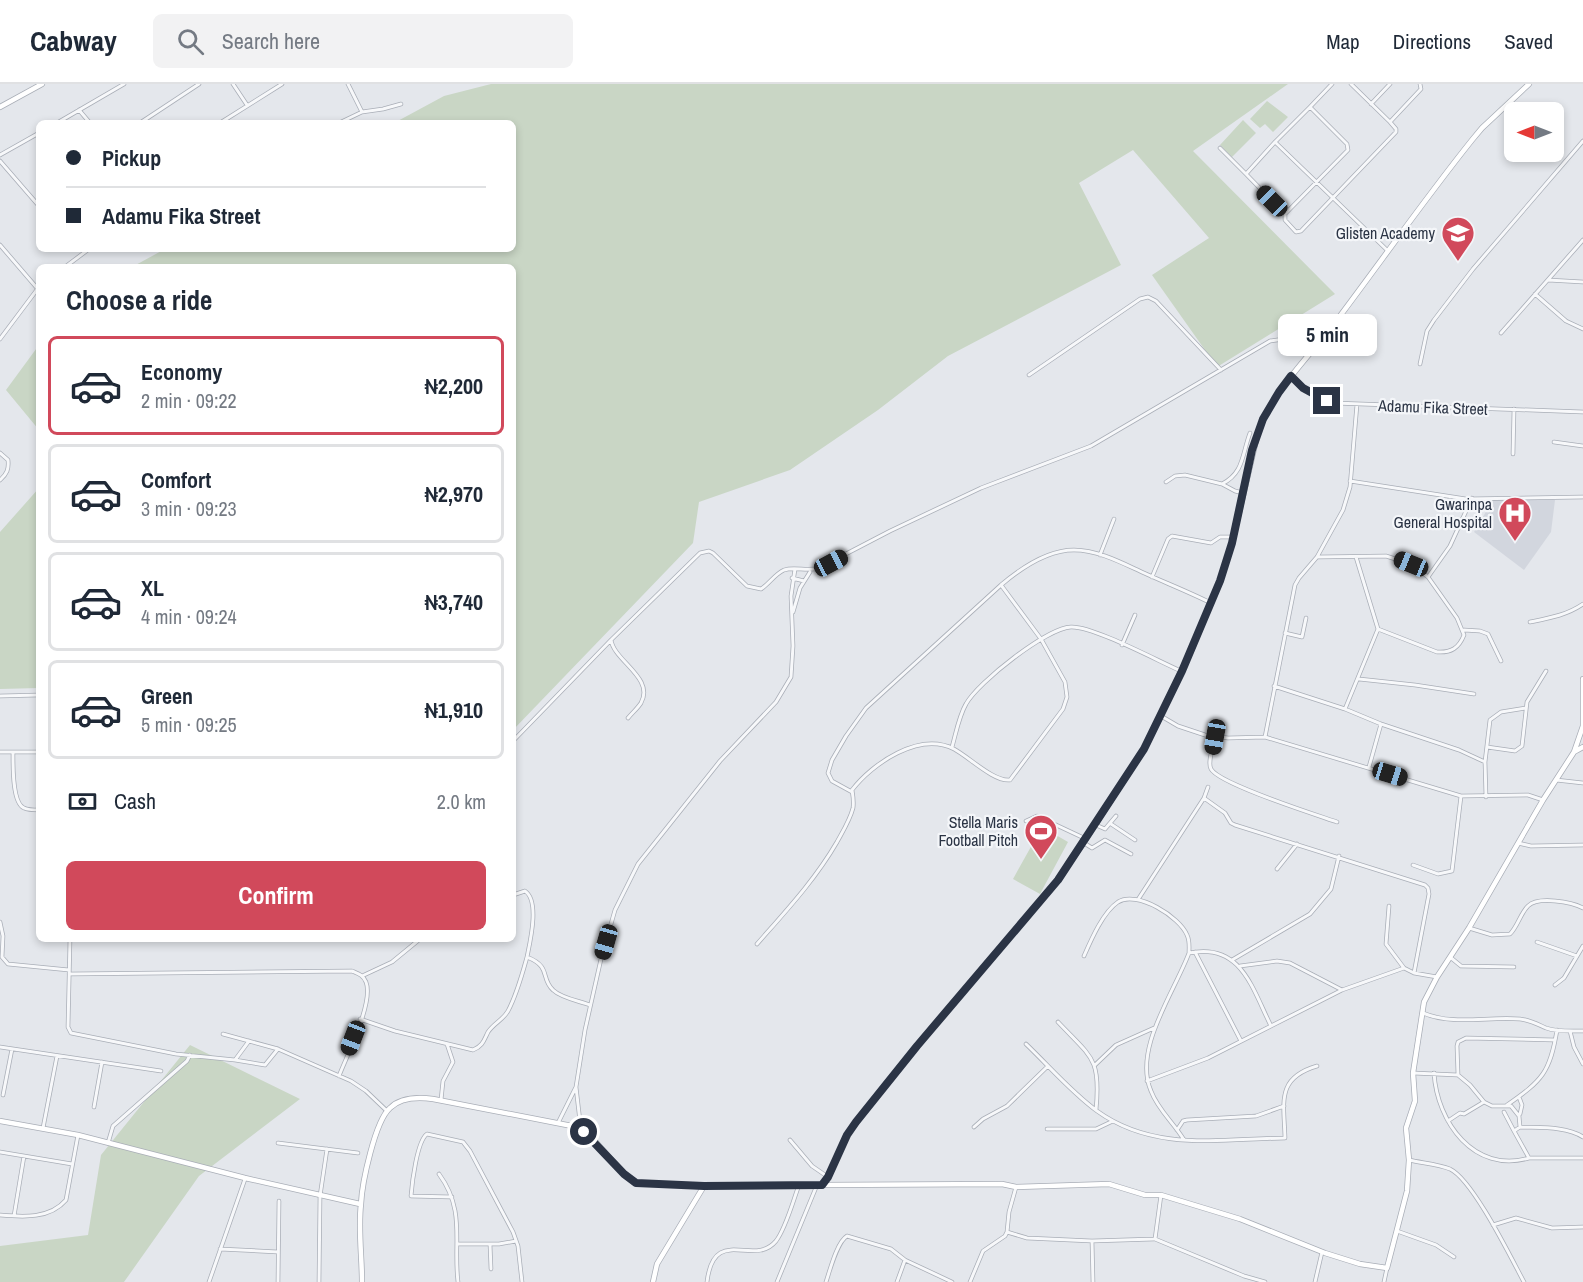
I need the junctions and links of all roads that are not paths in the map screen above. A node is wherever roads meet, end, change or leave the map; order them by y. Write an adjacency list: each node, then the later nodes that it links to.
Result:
1 (42, 84): 15 (street)
2 (124, 84): 17 (street)
3 (199, 84): 21 (street)
4 (233, 84): 14 (street)
5 (282, 84): 14 (street)
6 (348, 84): 18 (street)
7 (1332, 84): 16 (street)
8 (1350, 84): 13 (street)
9 (1390, 84): 13 (street)
10 (1420, 84): 24 (street)
11 (1529, 84): 38 (street)
12 (402, 104): 18 (street)
13 (1371, 104): 24 (street)
14 (247, 105): 22 (street)
15 (0, 107)
16 (1310, 108): 27 (street); 32 (street)
17 (79, 110): 19 (street); 20 (street)
18 (362, 112): 23 (street)
19 (62, 120)
20 (87, 120)
21 (145, 120)
22 (224, 120)
23 (345, 120)
24 (1390, 122): 33 (street)
25 (36, 135): 29 (street)
26 (1583, 141): 52 (street)
27 (1275, 142): 31 (street); 32 (street)
28 (1220, 148): 31 (street)
29 (0, 155)
30 (0, 161): 34 (street)
31 (1246, 174): 35 (street)
32 (1316, 182): 33 (street); 35 (street)
33 (1333, 198): 35 (street); 38 (street)
34 (36, 203)
35 (1285, 214)
36 (1583, 240): 43 (street)
37 (0, 245): 45 (street)
38 (1388, 251): 51 (street)
39 (78, 252): 41 (street)
40 (85, 252): 41 (street)
41 (81, 255): 42 (street)
42 (68, 264)
43 (1548, 280): 44 (street); 47 (street)
44 (1583, 282)
45 (36, 286)
46 (36, 291): 50 (street)
47 (1535, 294): 48 (street); 49 (street)
48 (1583, 329)
49 (1501, 333)
50 (0, 339)
51 (1319, 341): 53 (street); 55 (street)
52 (1420, 364)
53 (1221, 370): 54 (street); 77 (street)
54 (1029, 375)
55 (1291, 376): 56 (street, Adamu Fika Street); 68 (street)
56 (1357, 404): 57 (street, Adamu Fika Street); 66 (street)
57 (1514, 410): 58 (street, Adamu Fika Street); 63 (street)
58 (1583, 412)
59 (1250, 434): 67 (street)
60 (1554, 442): 61 (street)
61 (1583, 446)
62 (0, 453): 64 (street)
63 (1513, 454)
64 (0, 480)
65 (1166, 482): 67 (street)
66 (1350, 482): 70 (street); 74 (street)
67 (1222, 484): 68 (street)
68 (1243, 493): 72 (street)
69 (1583, 497): 70 (street)
70 (1472, 498): 79 (street)
71 (1114, 519): 73 (street)
72 (1233, 537): 78 (street); 83 (street)
73 (1100, 555): 78 (street); 82 (street)
74 (1317, 557): 75 (street); 91 (street)
75 (1356, 557): 79 (street); 89 (street)
76 (795, 569): 77 (street); 80 (street); 93 (street)
77 (810, 571): 81 (street)
78 (1152, 577): 83 (street)
79 (1428, 577): 90 (street)
80 (792, 578): 81 (street); 86 (street)
81 (804, 581): 86 (street)
82 (1001, 585): 92 (street); 125 (street)
83 (1211, 603): 96 (street)
84 (1583, 604): 88 (street)
85 (1135, 615): 94 (street)
86 (792, 617): 172 (street)
87 (1306, 618): 91 (street)
88 (1530, 621)
89 (1378, 629): 90 (street); 98 (street)
90 (1464, 630): 95 (street)
91 (1285, 633): 100 (street)
92 (1041, 639): 94 (street); 115 (street); 115 (street)
93 (611, 640): 107 (street); 112 (street)
94 (1122, 645): 96 (street)
95 (1501, 661)
96 (1182, 671): 106 (street)
97 (1546, 671): 104 (street)
98 (1359, 679): 101 (street); 105 (street)
99 (1583, 679): 109 (street)
100 (1274, 686): 105 (street); 111 (street)
101 (1474, 694)
102 (36, 695): 103 (street)
103 (0, 696)
104 (1526, 708): 113 (street); 113 (street)
105 (1346, 709): 108 (street)
106 (1161, 716): 110 (street); 135 (street)
107 (628, 718)
108 (1381, 724): 120 (street); 121 (street)
109 (1583, 726): 119 (street)
110 (1215, 737): 111 (street); 133 (street)
111 (1265, 737): 121 (street)
112 (516, 738)
113 (1487, 747): 120 (street)
114 (1583, 747): 119 (street)
115 (952, 748): 125 (street)
116 (0, 752): 117 (street)
117 (13, 752): 118 (street); 130 (street)
118 (36, 752)
119 (1574, 752): 122 (street)
120 (1485, 762): 127 (street)
121 (1369, 767): 126 (street)
122 (1556, 780): 123 (street); 129 (street)
123 (1583, 783)
124 (1208, 787): 128 (street)
125 (852, 792): 154 (street)
126 (1461, 796): 127 (street); 143 (street)
127 (1486, 797): 129 (street)
128 (1204, 798): 139 (street); 146 (street)
129 (1543, 800): 138 (street)
130 (36, 810)
131 (1116, 816): 134 (street)
132 (1026, 821): 137 (street)
133 (1337, 822)
134 (1111, 824): 135 (street); 136 (street)
135 (1096, 825): 137 (street)
136 (1135, 840)
137 (1085, 841): 141 (street); 242 (street)
138 (1518, 843): 140 (street); 150 (street)
139 (1297, 844): 142 (street); 144 (street)
140 (1583, 845)
141 (1131, 854)
142 (1339, 856): 162 (street); 167 (street)
143 (1413, 864)
144 (1277, 869)
145 (516, 894): 160 (street)
146 (1139, 898): 157 (street); 158 (street)
147 (1389, 906): 165 (street)
148 (1583, 908): 150 (street)
149 (0, 922): 166 (street)
150 (1469, 928): 161 (street)
151 (70, 942): 166 (street)
152 (416, 942): 168 (street)
153 (1537, 942): 159 (street)
154 (757, 944)
155 (1583, 946): 159 (street)
156 (1195, 952): 157 (street); 162 (street); 184 (street)
157 (1189, 953): 177 (street)
158 (1084, 956)
159 (1577, 956): 170 (street)
160 (527, 957): 172 (street); 185 (street)
161 (1450, 957): 164 (street); 169 (street)
162 (1232, 960): 163 (street)
163 (1240, 966): 171 (street); 176 (street)
164 (1514, 967)
165 (1404, 968): 167 (street); 171 (street)
166 (69, 972): 168 (street); 191 (street)
167 (1414, 973): 169 (street)
168 (363, 976): 174 (street)
169 (1437, 977): 173 (street)
170 (1555, 985)
171 (1342, 990): 176 (street)
172 (590, 1005): 204 (street)
173 (1421, 1012): 178 (street); 199 (street)
174 (360, 1019): 185 (street); 202 (street)
175 (1058, 1022): 196 (street)
176 (1271, 1026): 184 (street)
177 (1156, 1027): 196 (street); 203 (street)
178 (1557, 1030): 179 (street); 182 (street)
179 (1570, 1030): 180 (street); 194 (street)
180 (1583, 1031)
181 (223, 1034): 183 (street)
182 (1555, 1040): 201 (street); 206 (street)
183 (249, 1041): 189 (street); 192 (street)
184 (1241, 1041): 203 (street)
185 (447, 1044): 207 (street)
186 (1026, 1044): 195 (street)
187 (0, 1047): 188 (street)
188 (12, 1049): 190 (street); 205 (street)
189 (278, 1049): 192 (street); 202 (street)
190 (57, 1055): 193 (street); 222 (street)
191 (189, 1055): 192 (street); 231 (street)
192 (235, 1060)
193 (102, 1062): 198 (street); 211 (street)
194 (1583, 1064)
195 (1048, 1065): 212 (street); 220 (street)
196 (1095, 1065): 212 (street)
197 (1317, 1066): 209 (street)
198 (161, 1071)
199 (1413, 1073): 200 (street); 239 (street)
200 (1434, 1073): 201 (street); 218 (street)
201 (1458, 1075): 208 (street)
202 (339, 1076): 213 (street)
203 (1147, 1081): 225 (street)
204 (576, 1087): 219 (street); 224 (street)
205 (3, 1095)
206 (1519, 1097): 210 (street); 215 (street)
207 (441, 1100): 213 (street); 219 (street)
208 (1484, 1102): 210 (street); 218 (street)
209 (1284, 1106): 225 (street); 230 (street)
210 (1506, 1106): 215 (street)
211 (94, 1107)
212 (1096, 1110): 217 (street)
213 (387, 1111): 252 (street)
214 (1504, 1112): 226 (street)
215 (1519, 1116): 221 (street)
216 (0, 1121): 222 (street)
217 (1113, 1121): 223 (street); 230 (street)
218 (1448, 1121): 237 (street)
219 (558, 1124): 224 (street)
220 (974, 1127)
221 (1520, 1127): 226 (street); 228 (street)
222 (43, 1128): 227 (street)
223 (1047, 1129)
224 (581, 1130): 246 (street)
225 (1178, 1130): 230 (street)
226 (1514, 1131): 237 (street)
227 (78, 1135): 231 (street); 240 (street)
228 (1583, 1137)
229 (790, 1140): 242 (street)
230 (1184, 1140)
231 (108, 1143): 243 (street)
232 (278, 1143): 233 (street)
233 (327, 1149): 235 (street); 249 (street)
234 (0, 1152): 236 (street)
235 (358, 1153)
236 (24, 1156): 240 (street); 254 (street)
237 (1529, 1158): 238 (street)
238 (1583, 1158)
239 (1409, 1160): 255 (street); 257 (street)
240 (73, 1164): 254 (street)
241 (439, 1174): 250 (street)
242 (828, 1177): 245 (street)
243 (245, 1178): 249 (street); 264 (street)
244 (799, 1185): 245 (street); 246 (street); 278 (street)
245 (820, 1185): 247 (street); 279 (street)
246 (704, 1186): 277 (street)
247 (1016, 1187): 248 (street); 258 (street)
248 (1161, 1195): 259 (street); 266 (street)
249 (320, 1196): 252 (street); 273 (street)
250 (452, 1197): 260 (street); 262 (street)
251 (279, 1201): 265 (street)
252 (360, 1204): 274 (street)
253 (0, 1215): 254 (street)
254 (14, 1216)
255 (1493, 1225): 256 (street); 288 (street)
256 (1583, 1227)
257 (1397, 1231): 267 (street); 269 (street)
258 (1007, 1232): 261 (street); 283 (street)
259 (1155, 1239): 261 (street); 285 (street)
260 (516, 1241): 263 (street); 276 (street)
261 (1092, 1241): 284 (street)
262 (458, 1244): 263 (street); 275 (street)
263 (490, 1244): 270 (street)
264 (220, 1249): 265 (street); 271 (street)
265 (278, 1252): 272 (street)
266 (1322, 1252): 269 (street); 286 (street)
267 (1454, 1257)
268 (905, 1260): 280 (street); 281 (street); 282 (street)
269 (1387, 1268): 287 (street)
270 (491, 1269)
271 (209, 1282)
272 (278, 1282)
273 (319, 1282)
274 (362, 1282)
275 (458, 1282)
276 (522, 1282)
277 (653, 1282)
278 (707, 1282)
279 (777, 1282)
280 (826, 1282)
281 (897, 1282)
282 (952, 1282)
283 (970, 1282)
284 (1093, 1282)
285 (1265, 1282)
286 (1315, 1282)
287 (1384, 1282)
288 (1524, 1282)

